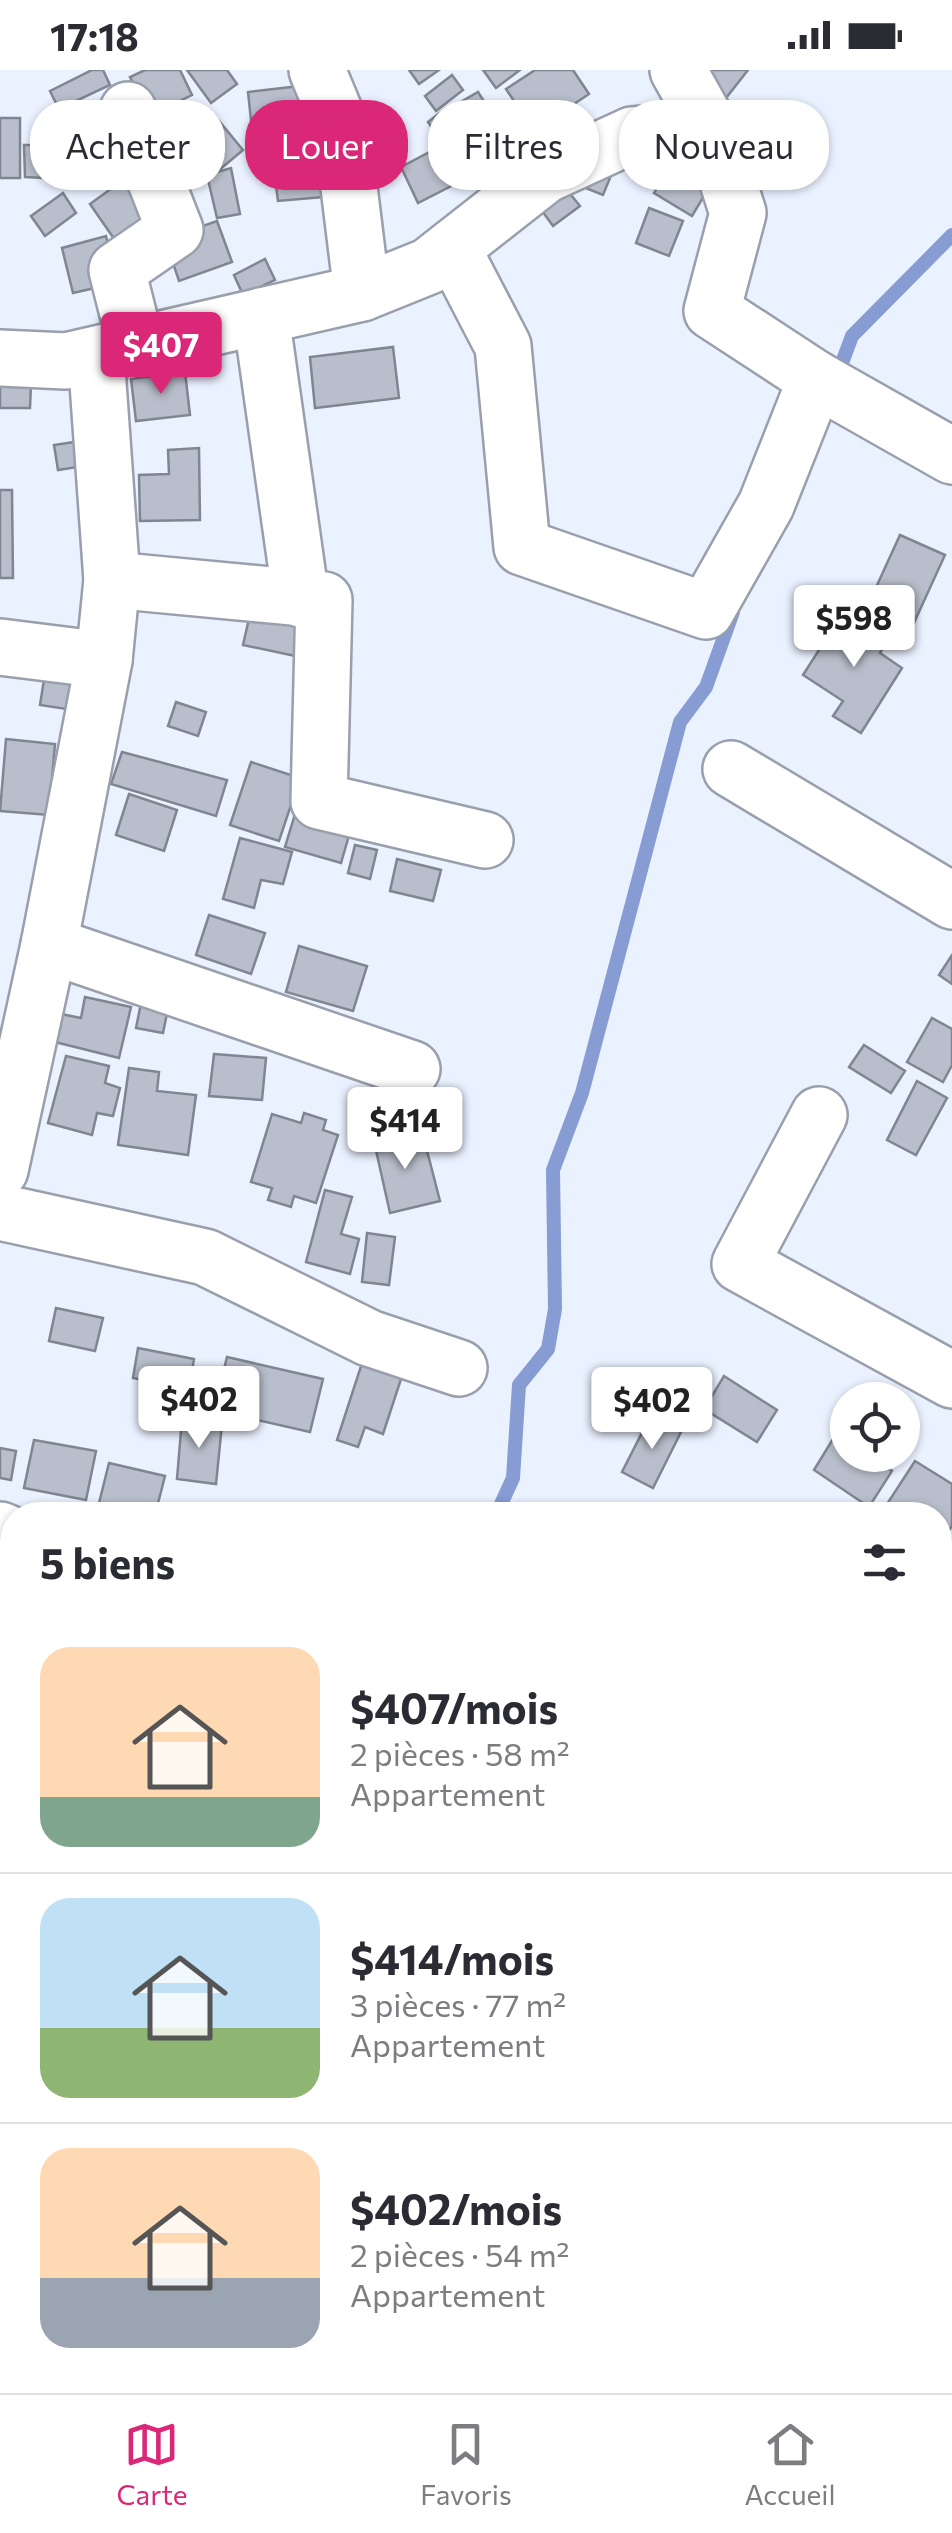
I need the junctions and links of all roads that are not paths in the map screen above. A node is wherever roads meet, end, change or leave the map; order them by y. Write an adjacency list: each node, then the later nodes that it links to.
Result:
1 (317, 70): 8 (street)
2 (678, 70): 3 (street)
3 (695, 100)
4 (619, 141): 7 (street)
5 (159, 190): 10 (street)
6 (731, 190): 12 (street)
7 (452, 248): 8 (street); 12 (street)
8 (362, 293): 9 (street)
9 (261, 316): 10 (street); 15 (street)
10 (116, 350): 11 (street); 14 (street)
11 (0, 358)
12 (827, 385): 13 (street)
13 (952, 456)
14 (112, 580): 15 (street); 17 (street)
15 (301, 599): 19 (street)
16 (0, 647): 17 (street)
17 (104, 660): 21 (street)
18 (730, 769): 20 (street)
19 (484, 840)
20 (952, 902)
21 (50, 946): 22 (street); 24 (street)
22 (412, 1069)
23 (819, 1114): 27 (street)
24 (0, 1170)
25 (0, 1212): 26 (street)
26 (459, 1368)
27 (952, 1380)

